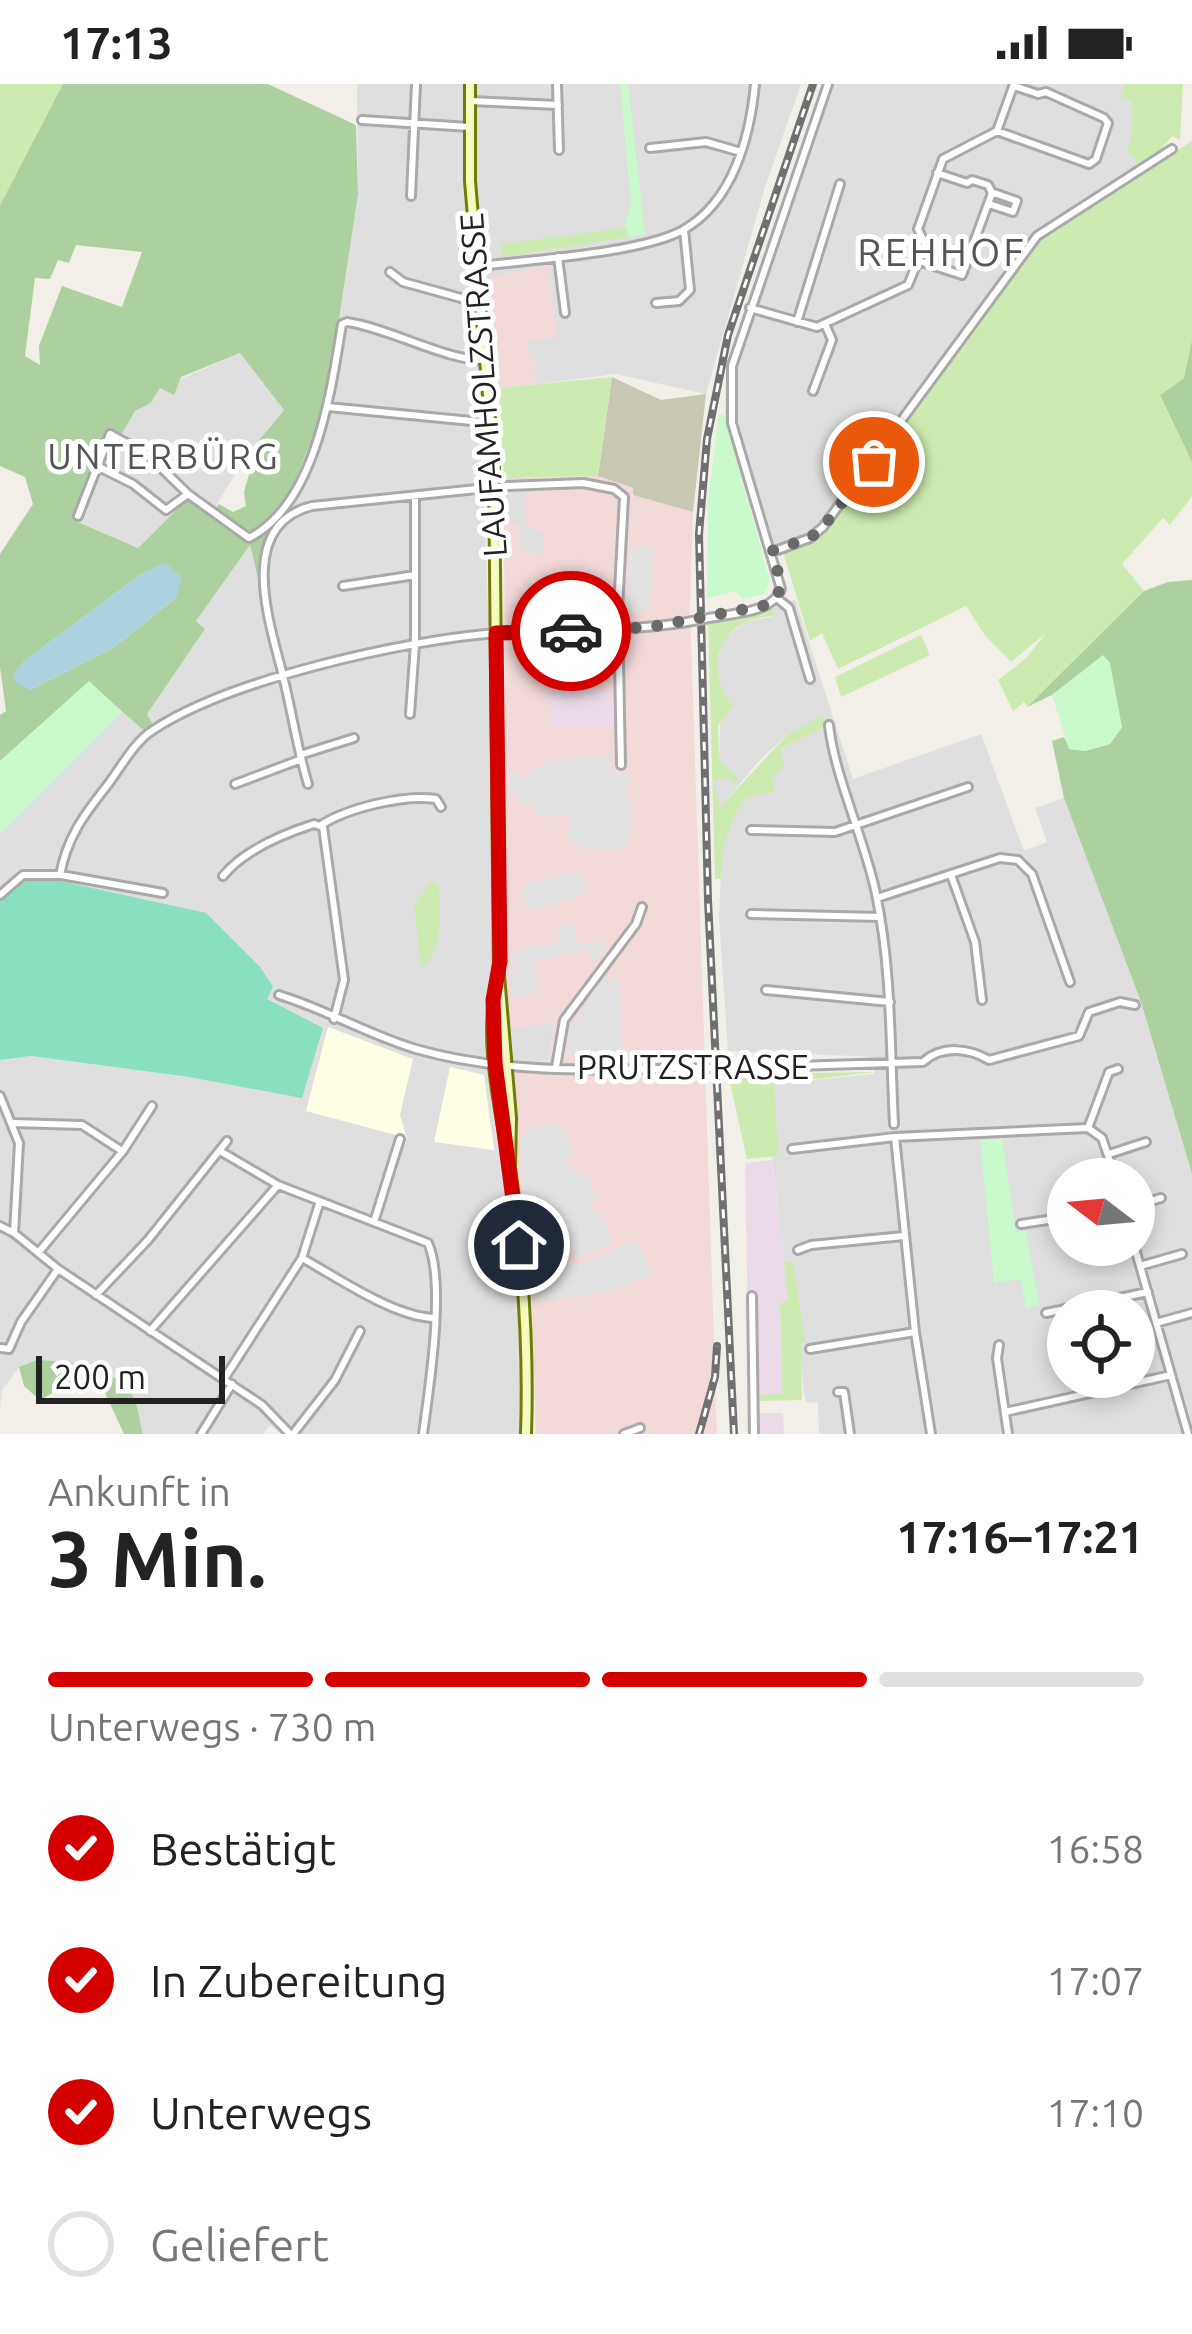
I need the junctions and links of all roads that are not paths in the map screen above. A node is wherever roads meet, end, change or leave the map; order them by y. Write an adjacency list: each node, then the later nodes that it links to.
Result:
1 (416, 84): 10 (street)
2 (470, 84): 7 (main road, LAUFAMHOLZSTRASSE)
3 (557, 84): 8 (street)
4 (755, 84): 16 (street)
5 (828, 84): 29 (street)
6 (1014, 85): 12 (street); 12 (street)
7 (470, 101): 8 (street); 11 (main road, LAUFAMHOLZSTRASSE)
8 (558, 105): 15 (street)
9 (362, 120): 10 (street)
10 (412, 125): 11 (street); 20 (street)
11 (470, 127): 25 (main road, LAUFAMHOLZSTRASSE)
12 (997, 131): 17 (street)
13 (650, 148): 16 (street)
14 (1172, 148): 44 (street)
15 (559, 150)
16 (741, 152): 22 (street)
17 (937, 173): 19 (street); 24 (street)
18 (840, 184): 31 (street)
19 (992, 193): 21 (street); 21 (street)
20 (411, 196)
21 (989, 204): 24 (street)
22 (684, 230): 23 (street); 28 (street)
23 (558, 256): 25 (street); 30 (street)
24 (919, 261): 32 (street)
25 (479, 266): 27 (main road, LAUFAMHOLZSTRASSE)
26 (390, 272): 27 (street)
27 (483, 302): 33 (main road, LAUFAMHOLZSTRASSE)
28 (656, 303)
29 (749, 308): 31 (street); 44 (street)
30 (565, 313)
31 (797, 322): 32 (street)
32 (825, 324): 34 (street)
33 (488, 361): 35 (street); 36 (main road, LAUFAMHOLZSTRASSE)
34 (813, 391)
35 (328, 407): 36 (street); 40 (street)
36 (492, 423): 38 (main road, LAUFAMHOLZSTRASSE)
37 (97, 466): 39 (street); 39 (street); 43 (street)
38 (494, 488): 41 (street); 48 (street); 49 (main road, LAUFAMHOLZSTRASSE)
39 (188, 494): 40 (street)
40 (291, 494): 42 (street)
41 (415, 497): 42 (street); 45 (street)
42 (303, 508): 51 (street)
43 (78, 516)
44 (772, 551): 47 (street)
45 (416, 575): 46 (street); 50 (street)
46 (343, 586)
47 (778, 599): 48 (street, bridge); 52 (street)
48 (619, 629): 49 (street); 57 (street)
49 (496, 633): 50 (street); 74 (main road, LAUFAMHOLZSTRASSE)
50 (415, 644): 51 (street); 53 (street)
51 (283, 676): 56 (street); 65 (street)
52 (810, 679)
53 (410, 714)
54 (829, 725): 62 (street)
55 (354, 738): 56 (street)
56 (300, 757): 58 (street); 59 (street)
57 (621, 765)
58 (235, 784)
59 (308, 784)
60 (968, 787): 62 (street)
61 (441, 807): 63 (street)
62 (858, 824): 64 (street); 70 (street)
63 (321, 825): 67 (street); 81 (street)
64 (751, 830)
65 (60, 875): 68 (street); 69 (street)
66 (951, 875): 70 (street); 75 (street); 78 (street)
67 (224, 876)
68 (164, 893)
69 (0, 895)
70 (877, 898): 73 (street)
71 (642, 907): 85 (street)
72 (751, 914): 73 (street)
73 (880, 917): 79 (street)
74 (499, 975): 82 (main road, LAUFAMHOLZSTRASSE); 83 (main road, LAUFAMHOLZSTRASSE)
75 (1070, 982)
76 (766, 990): 79 (street)
77 (279, 995): 81 (street, PRUTZSTRASSE)
78 (982, 1000)
79 (890, 1002): 84 (street)
80 (1135, 1005): 84 (street, PRUTZSTRASSE)
81 (334, 1019): 82 (street, PRUTZSTRASSE)
82 (495, 1063): 83 (street, PRUTZSTRASSE); 101 (main road, LAUFAMHOLZSTRASSE)
83 (506, 1065): 85 (street, PRUTZSTRASSE); 101 (main road, LAUFAMHOLZSTRASSE)
84 (891, 1065): 85 (street, PRUTZSTRASSE, bridge); 90 (street)
85 (556, 1067)
86 (1118, 1069): 91 (street)
87 (0, 1096): 89 (street)
88 (152, 1106): 97 (street)
89 (14, 1123): 97 (street); 110 (street)
90 (895, 1124)
91 (1088, 1128): 92 (street); 99 (street)
92 (895, 1137): 96 (street); 111 (street)
93 (400, 1139): 107 (street)
94 (227, 1141): 98 (street)
95 (1146, 1142): 99 (street)
96 (792, 1149)
97 (123, 1151): 113 (street)
98 (220, 1151): 102 (street); 120 (street)
99 (1109, 1154): 100 (street)
100 (1110, 1158)
101 (510, 1168): 141 (main road, LAUFAMHOLZSTRASSE)
102 (278, 1185): 105 (street); 126 (street)
103 (1161, 1198): 104 (street)
104 (1155, 1200)
105 (320, 1201): 107 (street); 115 (street)
106 (1047, 1220): 108 (street)
107 (374, 1222): 123 (street)
108 (1021, 1224)
109 (0, 1226): 110 (street)
110 (14, 1233): 113 (street)
111 (904, 1236): 112 (street); 128 (street)
112 (798, 1250)
113 (38, 1253): 118 (street)
114 (1182, 1254): 116 (street)
115 (302, 1258): 123 (street); 133 (street)
116 (1155, 1262)
117 (1140, 1266): 119 (street)
118 (58, 1269): 120 (street); 130 (street)
119 (1147, 1290)
120 (97, 1295): 126 (street)
121 (752, 1295): 143 (street)
122 (1192, 1312): 125 (street)
123 (434, 1318): 140 (street)
124 (1155, 1319): 125 (street)
125 (1156, 1323): 132 (street)
126 (150, 1331): 133 (street)
127 (360, 1331): 139 (street)
128 (915, 1332): 131 (street); 145 (street)
129 (999, 1345): 136 (street)
130 (0, 1348)
131 (810, 1348)
132 (1171, 1375): 136 (street); 147 (street)
133 (224, 1379): 134 (street)
134 (232, 1384): 138 (street); 139 (street)
135 (838, 1393): 144 (street)
136 (1005, 1412): 146 (street)
137 (640, 1428): 142 (street)
138 (201, 1434)
139 (291, 1434)
140 (423, 1434)
141 (526, 1434)
142 (624, 1434)
143 (754, 1434)
144 (850, 1434)
145 (931, 1434)
146 (1008, 1434)
147 (1188, 1434)

